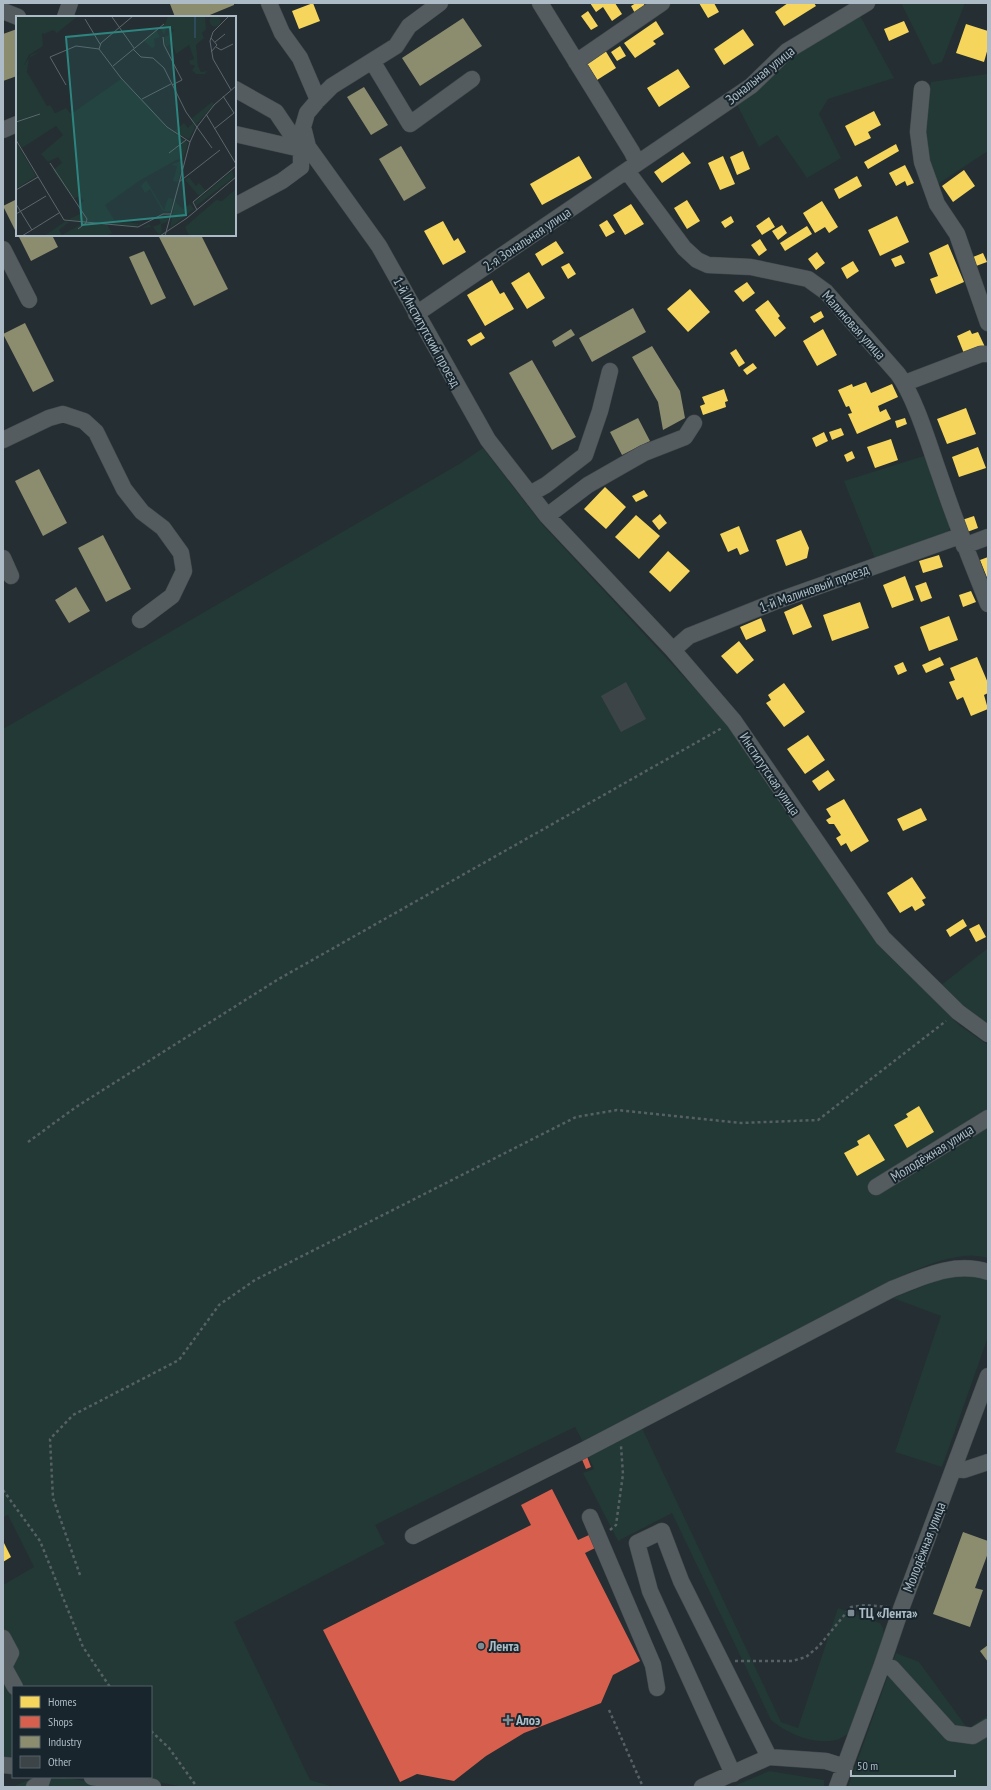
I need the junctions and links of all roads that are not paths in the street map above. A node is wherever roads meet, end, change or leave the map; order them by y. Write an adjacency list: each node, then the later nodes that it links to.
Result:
1 (70, 3): 9 (street)
2 (269, 3): 15 (street)
3 (440, 3): 10 (street)
4 (540, 3): 11 (street, Малиновая улица)
5 (662, 3): 11 (street)
6 (867, 3): 20 (street, Зональная улица)
7 (3, 11): 8 (street)
8 (16, 16)
9 (65, 16)
10 (372, 61): 12 (street); 15 (street)
11 (576, 62): 20 (street, Малиновая улица)
12 (472, 80)
13 (922, 89): 25 (street)
14 (236, 90): 19 (street, 1-й Институтский проезд)
15 (318, 100): 19 (street)
16 (16, 124): 17 (street)
17 (3, 130)
18 (236, 134): 19 (street)
19 (304, 148): 21 (street); 24 (street, 1-й Институтский проезд)
20 (632, 167): 24 (street, 2-я Зональная улица); 28 (street, Малиновая улица)
21 (236, 205)
22 (3, 249): 23 (street)
23 (29, 300)
24 (416, 314): 31 (street, 1-й Институтский проезд)
25 (988, 323)
26 (988, 354): 28 (street)
27 (610, 371): 31 (street)
28 (905, 383): 34 (street, Малиновая улица)
29 (694, 423): 32 (street)
30 (3, 440): 38 (street)
31 (530, 494): 32 (street, 1-й Институтский проезд)
32 (547, 516): 39 (street, Институтская улица)
33 (988, 537): 34 (street)
34 (962, 541): 37 (street, Малиновая улица); 39 (street, 1-й Малиновый проезд)
35 (3, 558): 36 (street)
36 (11, 576)
37 (988, 604)
38 (140, 620)
39 (674, 650): 40 (street, Институтская улица)
40 (988, 1034)
41 (988, 1118): 42 (street, Молодёжная улица)
42 (876, 1187)
43 (988, 1272): 48 (street)
44 (988, 1376): 46 (street, Молодёжная улица)
45 (988, 1462): 46 (street)
46 (954, 1469): 50 (street, Молодёжная улица)
47 (590, 1517): 52 (street)
48 (413, 1536)
49 (3, 1638): 51 (street)
50 (882, 1666): 53 (street); 55 (street, Молодёжная улица)
51 (14, 1686)
52 (656, 1688)
53 (988, 1727)
54 (769, 1758): 55 (street); 56 (street); 56 (street)
55 (845, 1767): 62 (street, Молодёжная улица)
56 (733, 1774): 61 (street)
57 (43, 1778): 59 (street)
58 (98, 1778): 60 (street)
59 (34, 1787)
60 (153, 1787)
61 (702, 1787)
62 (837, 1787)

